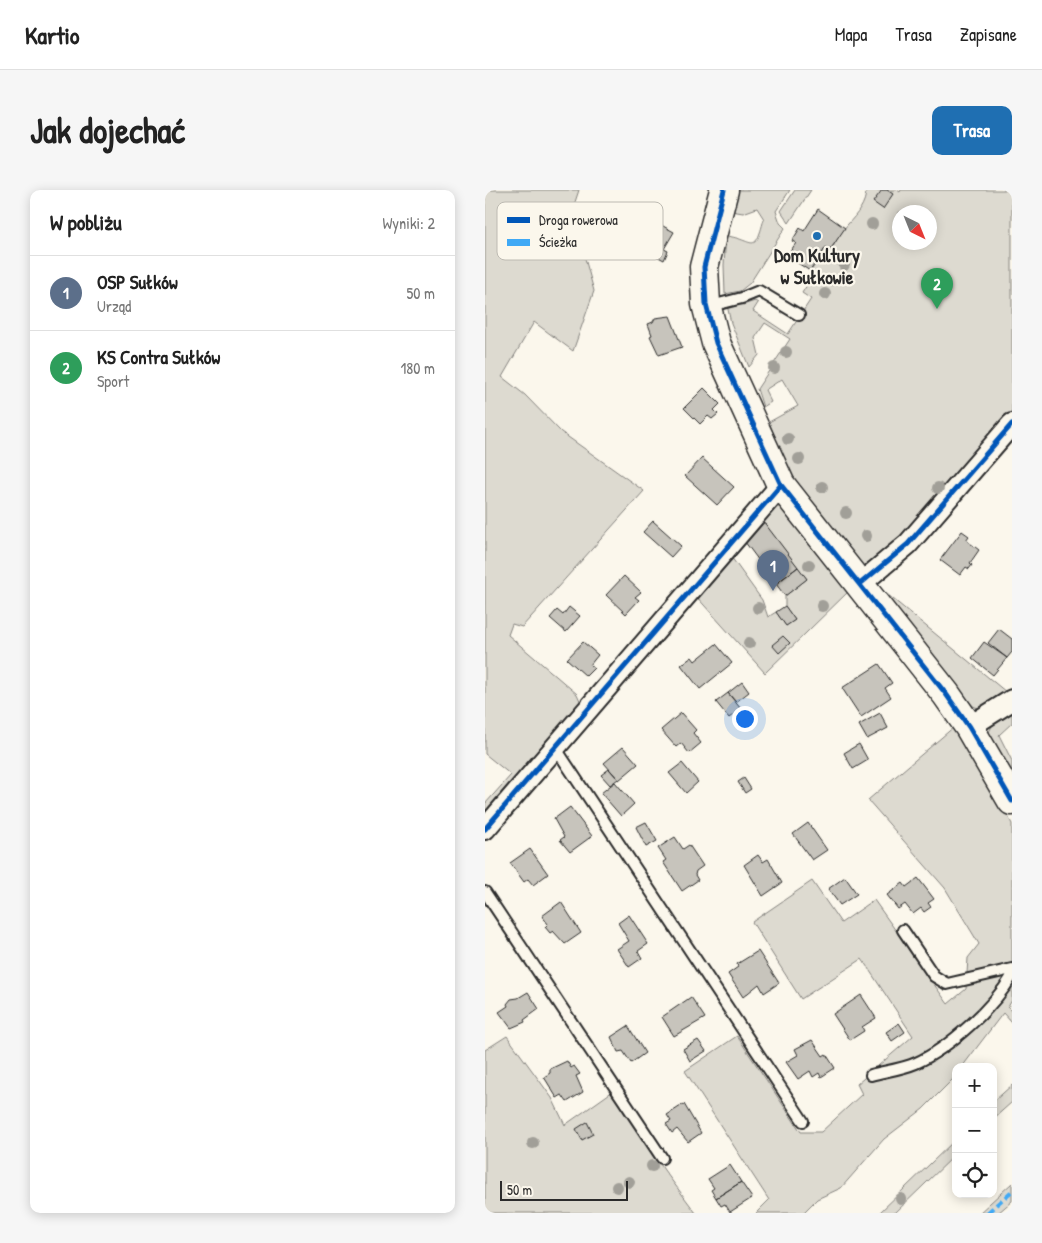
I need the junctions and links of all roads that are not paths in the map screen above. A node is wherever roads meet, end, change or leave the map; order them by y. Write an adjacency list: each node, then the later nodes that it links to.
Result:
1 (724, 190): 2 (street)
2 (707, 307): 3 (lane); 5 (street)
3 (799, 315)
4 (1012, 424): 6 (street)
5 (781, 485): 6 (street); 9 (street)
6 (860, 584): 8 (street)
7 (1012, 700): 8 (street)
8 (969, 727): 10 (street)
9 (555, 747): 11 (street); 17 (lane)
10 (1012, 801)
11 (485, 829)
12 (485, 892): 18 (lane)
13 (903, 930): 14 (lane)
14 (1012, 969)
15 (1012, 976): 16 (lane)
16 (871, 1075)
17 (803, 1121)
18 (663, 1158)

